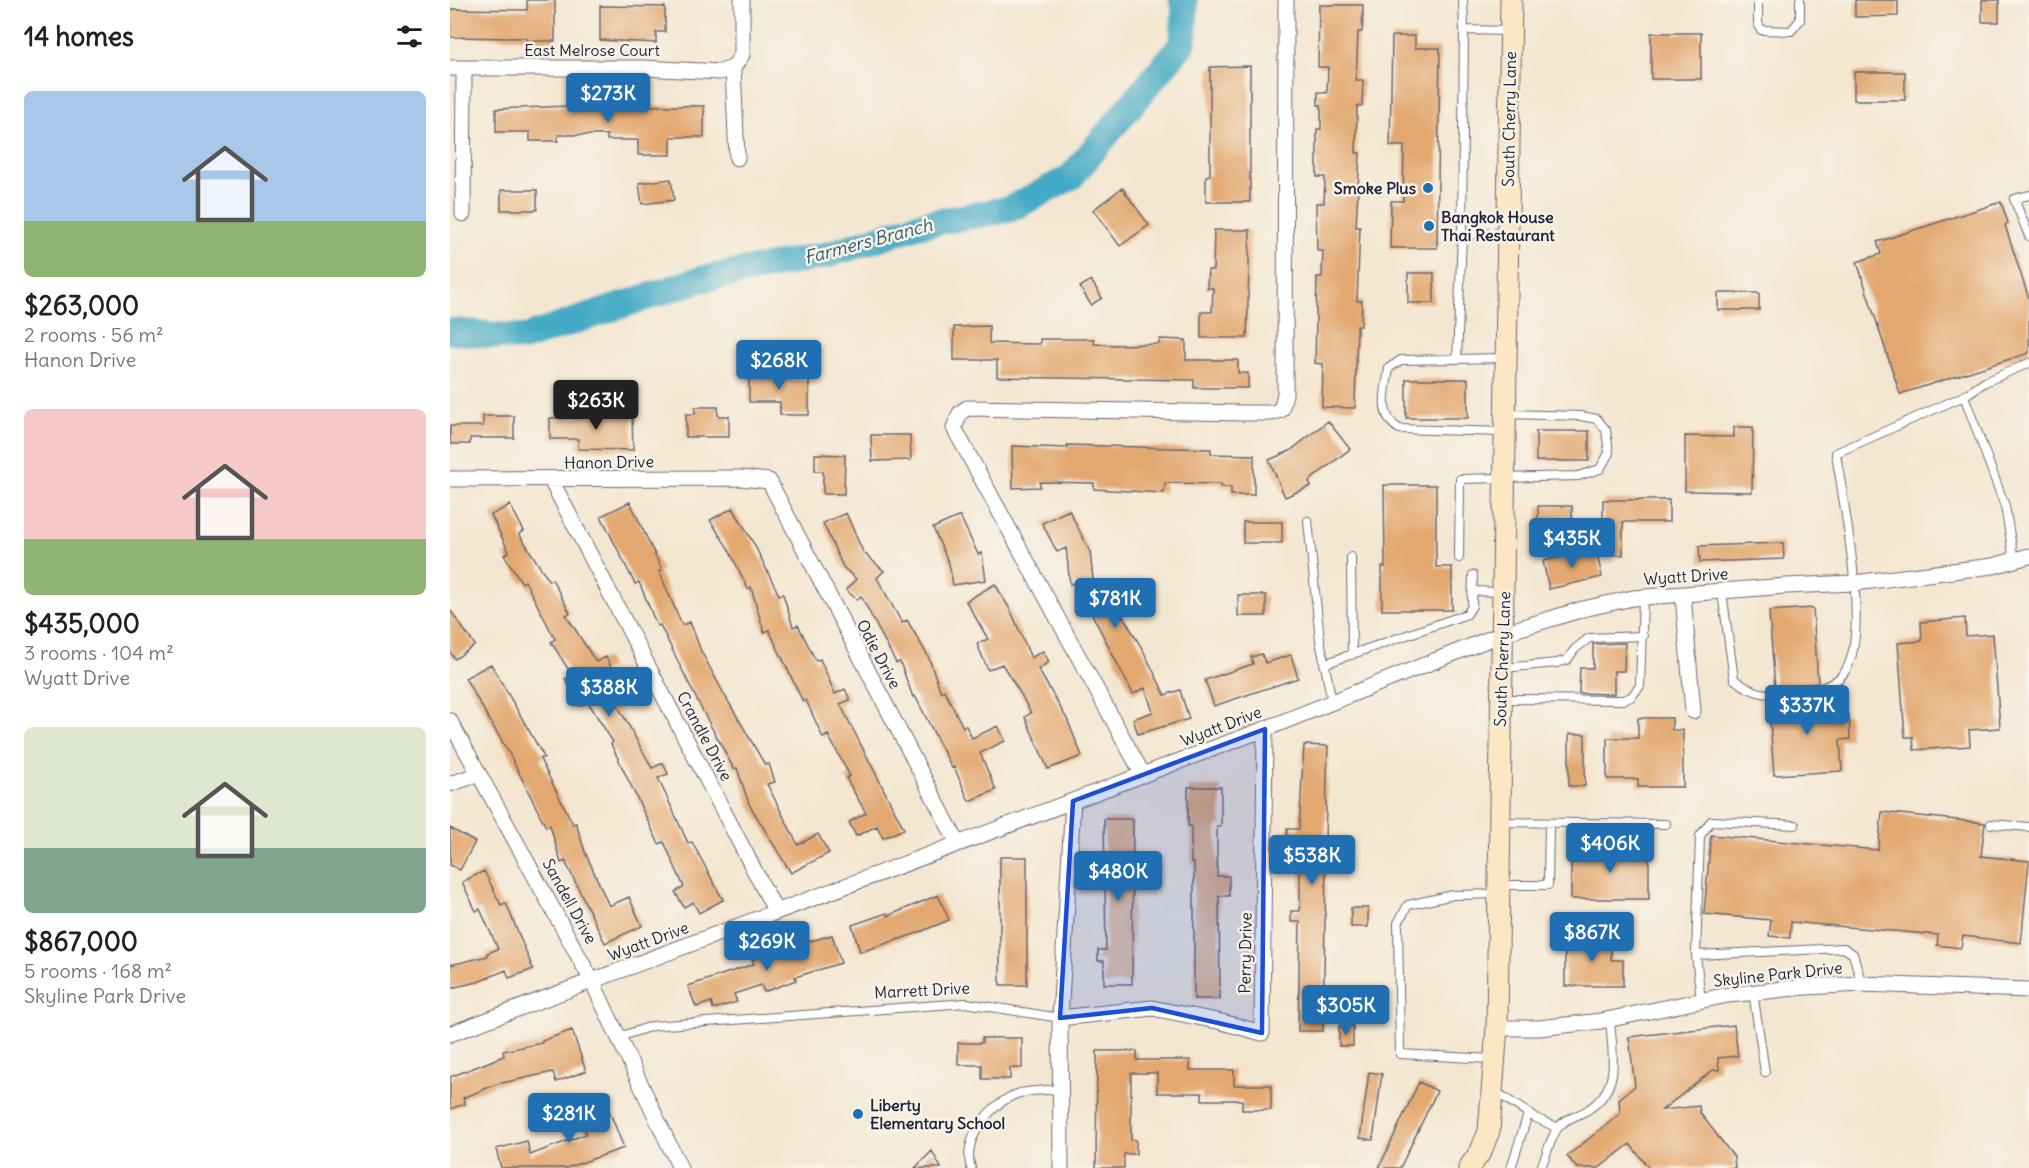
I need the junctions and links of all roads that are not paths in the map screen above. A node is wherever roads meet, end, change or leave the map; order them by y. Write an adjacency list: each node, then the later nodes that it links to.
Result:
1 (742, 0): 10 (street)
2 (1286, 0): 49 (street)
3 (1463, 0): 7 (lane)
4 (1511, 0): 8 (street, South Cherry Lane)
5 (1758, 0): 6 (lane)
6 (1800, 0)
7 (1464, 30): 8 (lane); 15 (lane)
8 (1510, 31): 14 (street, South Cherry Lane)
9 (457, 68): 10 (street, East Melrose Court); 13 (street)
10 (733, 68): 11 (street)
11 (737, 158)
12 (2029, 195): 16 (lane)
13 (463, 214)
14 (1508, 232): 15 (lane); 17 (street, South Cherry Lane)
15 (1462, 235): 18 (lane)
16 (2029, 236)
17 (1507, 358): 18 (lane); 21 (street, South Cherry Lane)
18 (1457, 359): 21 (lane)
19 (2029, 363): 20 (lane)
20 (1964, 396): 30 (lane); 32 (lane)
21 (1507, 423): 22 (street, South Cherry Lane); 22 (lane)
22 (1506, 478): 29 (lane); 34 (street, South Cherry Lane)
23 (450, 479): 24 (street, Hanon Drive)
24 (551, 480): 25 (street, Hanon Drive); 60 (street, Crandle Drive)
25 (769, 481): 58 (street, Odie Drive)
26 (1308, 521): 41 (lane)
27 (2029, 556): 30 (street, Wyatt Drive)
28 (1350, 557): 40 (lane)
29 (1459, 558)
30 (2014, 560): 32 (street, Wyatt Drive)
31 (1473, 575): 33 (lane)
32 (1854, 583): 35 (street, Wyatt Drive); 35 (lane)
33 (1473, 591): 34 (lane); 40 (lane)
34 (1505, 592): 38 (street, South Cherry Lane)
35 (1722, 592): 36 (street, Wyatt Drive)
36 (1683, 596): 37 (street, Wyatt Drive); 45 (street)
37 (1643, 598): 38 (street, Wyatt Drive); 39 (lane)
38 (1504, 633): 42 (street, South Cherry Lane); 44 (street, Wyatt Drive)
39 (1643, 636): 42 (lane); 43 (lane)
40 (1352, 655): 41 (lane)
41 (1324, 664): 44 (lane)
42 (1503, 668): 43 (street, South Cherry Lane)
43 (1501, 699): 52 (street, South Cherry Lane)
44 (1332, 702): 47 (street, Wyatt Drive)
45 (1693, 711)
46 (450, 721): 48 (street, Sandell Drive)
47 (1265, 729): 49 (street, Wyatt Drive); 70 (street, Perry Drive)
48 (479, 774): 50 (street); 62 (street, Sandell Drive)
49 (1143, 775): 51 (street, Wyatt Drive)
50 (450, 784)
51 (1073, 801): 58 (street, Wyatt Drive); 67 (street)
52 (1499, 822): 53 (lane); 59 (street, South Cherry Lane)
53 (1549, 824): 54 (lane); 59 (lane)
54 (1666, 824)
55 (1991, 824): 57 (lane)
56 (1795, 825): 61 (lane)
57 (2029, 827)
58 (958, 844): 60 (street, Wyatt Drive)
59 (1499, 889): 69 (street, South Cherry Lane); 73 (lane)
60 (776, 912): 62 (street, Wyatt Drive)
61 (1695, 955): 63 (lane); 66 (lane)
62 (592, 981): 71 (street, Wyatt Drive); 72 (street, Sandell Drive)
63 (1862, 984): 64 (street, Skyline Park Drive); 65 (street, Skyline Park Drive)
64 (2029, 990)
65 (1753, 992): 66 (street, Skyline Park Drive); 74 (lane)
66 (1701, 1001): 68 (street, Skyline Park Drive)
67 (1060, 1018): 70 (street, Marrett Drive); 72 (lane, Marrett Drive); 75 (street)
68 (1610, 1019): 69 (street, Skyline Park Drive); 78 (lane)
69 (1497, 1028): 73 (street, South Cherry Lane)
70 (1262, 1033)
71 (450, 1034)
72 (619, 1037): 79 (street, Sandell Drive)
73 (1495, 1059): 76 (street, South Cherry Lane)
74 (1765, 1072)
75 (1062, 1089): 80 (lane); 81 (street)
76 (1492, 1089): 77 (lane); 82 (street, South Cherry Lane)
77 (1528, 1114): 78 (lane); 83 (lane)
78 (1558, 1128): 84 (lane)
79 (674, 1166)
80 (971, 1168)
81 (1061, 1168)
82 (1469, 1168)
83 (1511, 1168)
84 (1541, 1168)

